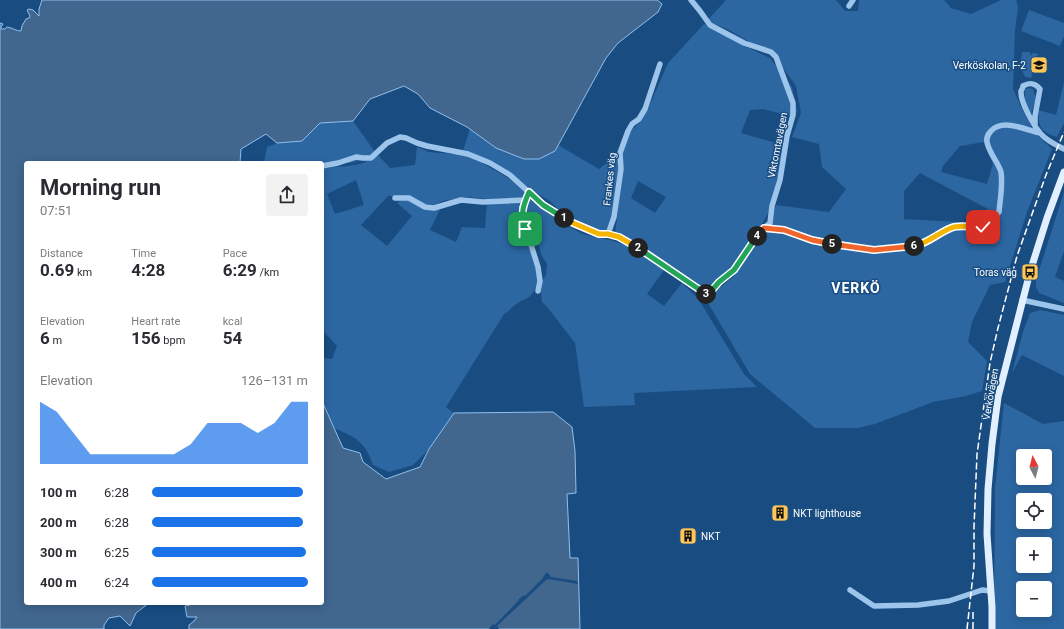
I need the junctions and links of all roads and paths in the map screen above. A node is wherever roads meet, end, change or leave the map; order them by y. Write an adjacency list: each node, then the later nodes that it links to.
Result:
1 (691, 0): 13 (street, Viktomtavägen)
2 (853, 0): 3 (street)
3 (849, 6)
4 (660, 64): 14 (street, Frankes väg)
5 (1035, 126): 5 (street); 6 (street)
6 (1040, 134): 7 (street); 13 (street)
7 (1064, 149)
8 (324, 166): 10 (street)
9 (1064, 172): 16 (main road, Verkövägen)
10 (529, 192): 12 (street); 14 (street)
11 (395, 198): 12 (street)
12 (526, 200): 15 (street)
13 (764, 228): 14 (street, Viktomtavägen)
14 (608, 234)
15 (538, 291)
16 (1022, 300): 17 (street); 19 (main road, Verkövägen)
17 (1064, 309)
18 (850, 590): 19 (street)
19 (991, 591): 20 (main road, Verkövägen)
20 (992, 629)

